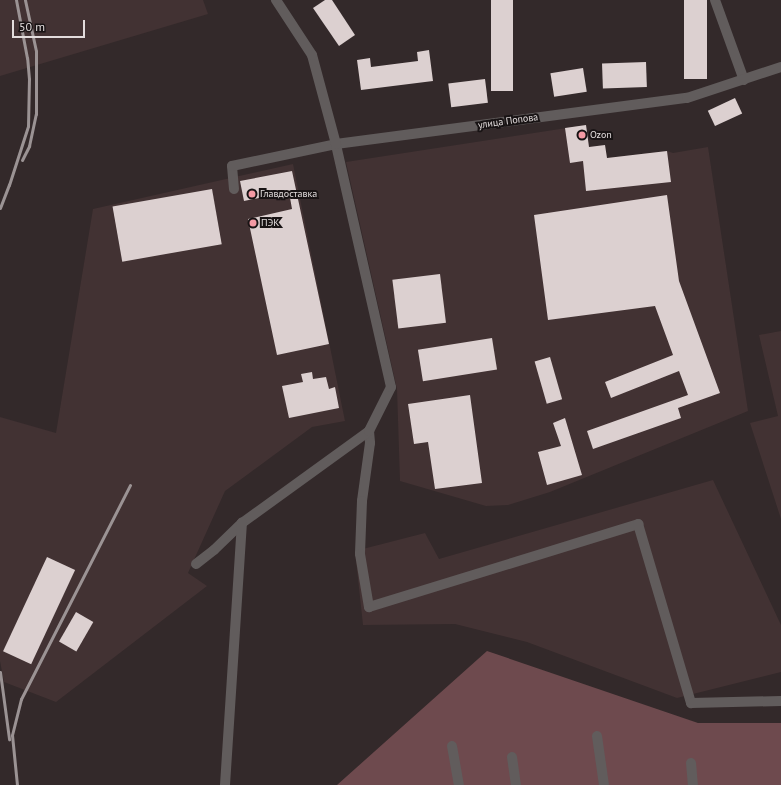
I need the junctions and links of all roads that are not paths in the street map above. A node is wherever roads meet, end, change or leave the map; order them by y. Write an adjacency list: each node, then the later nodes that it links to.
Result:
1 (276, 0): 5 (street)
2 (715, 0): 4 (street)
3 (781, 67): 4 (street, улица Попова)
4 (744, 80): 5 (street, улица Попова)
5 (336, 144): 6 (street, улица Попова); 7 (street)
6 (234, 189)
7 (369, 431): 8 (street); 10 (street)
8 (242, 522): 9 (street); 15 (street)
9 (196, 564)
10 (781, 701)
11 (597, 736): 18 (street)
12 (452, 746): 16 (street)
13 (512, 757): 17 (street)
14 (691, 763): 19 (street)
15 (225, 785)
16 (459, 785)
17 (516, 785)
18 (604, 785)
19 (693, 785)

